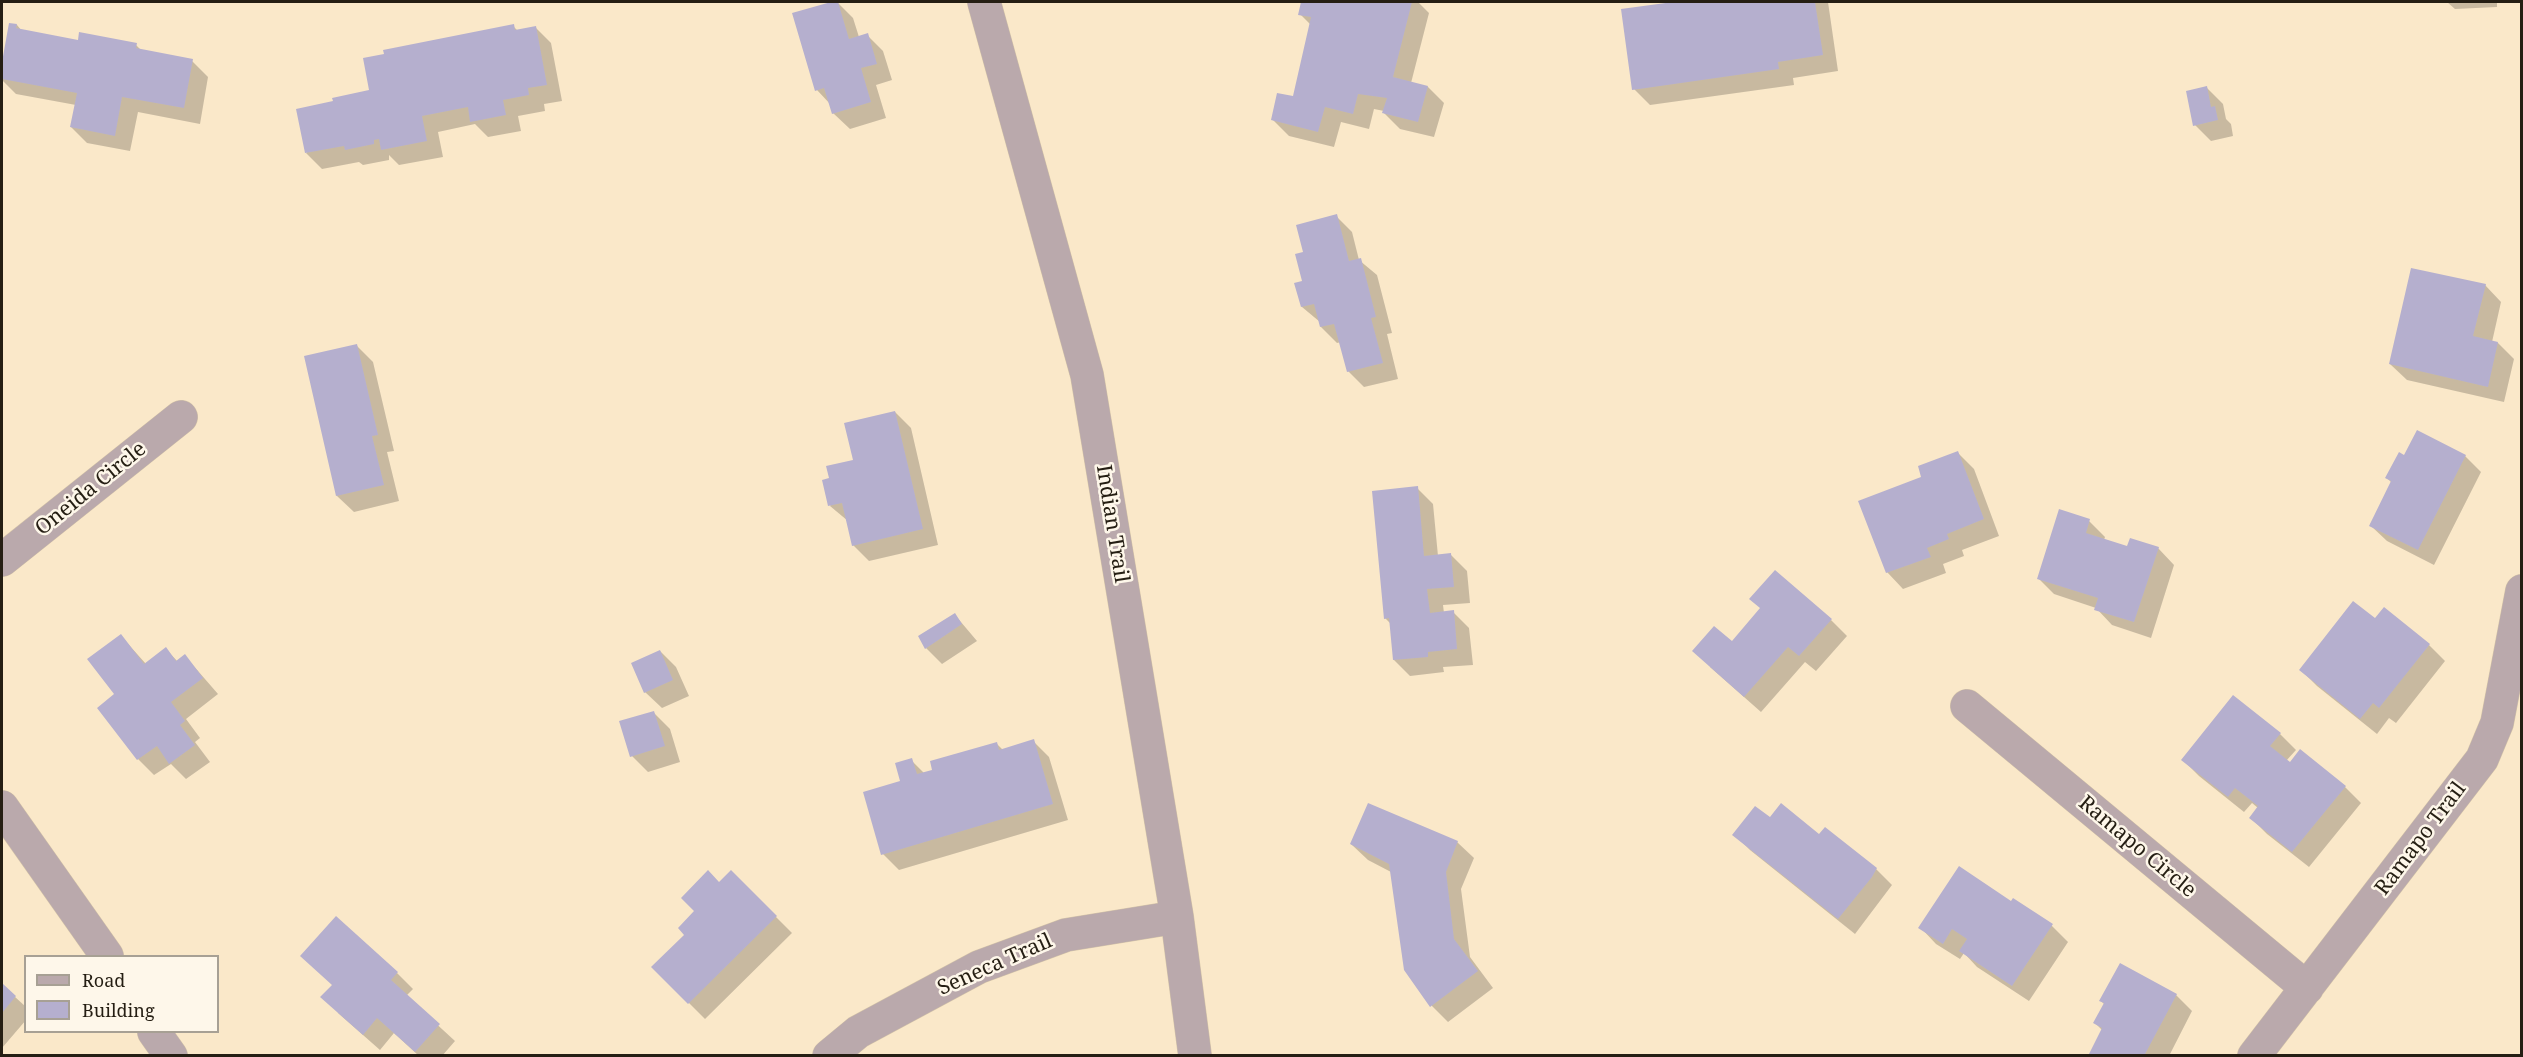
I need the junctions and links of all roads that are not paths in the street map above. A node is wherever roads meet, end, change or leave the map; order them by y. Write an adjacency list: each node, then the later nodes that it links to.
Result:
1 (984, 2): 7 (street, Indian Trail)
2 (181, 417): 3 (street, Oneida Circle)
3 (2, 560)
4 (2522, 591): 9 (street, Ramapo Trail)
5 (1966, 706): 9 (street, Ramapo Circle)
6 (2, 807): 8 (street)
7 (1177, 917): 12 (street, Seneca Trail); 13 (street, Indian Trail)
8 (106, 955)
9 (2307, 988): 14 (street, Ramapo Trail)
10 (155, 1033): 11 (street)
11 (171, 1056)
12 (829, 1056)
13 (1195, 1056)
14 (2254, 1056)

